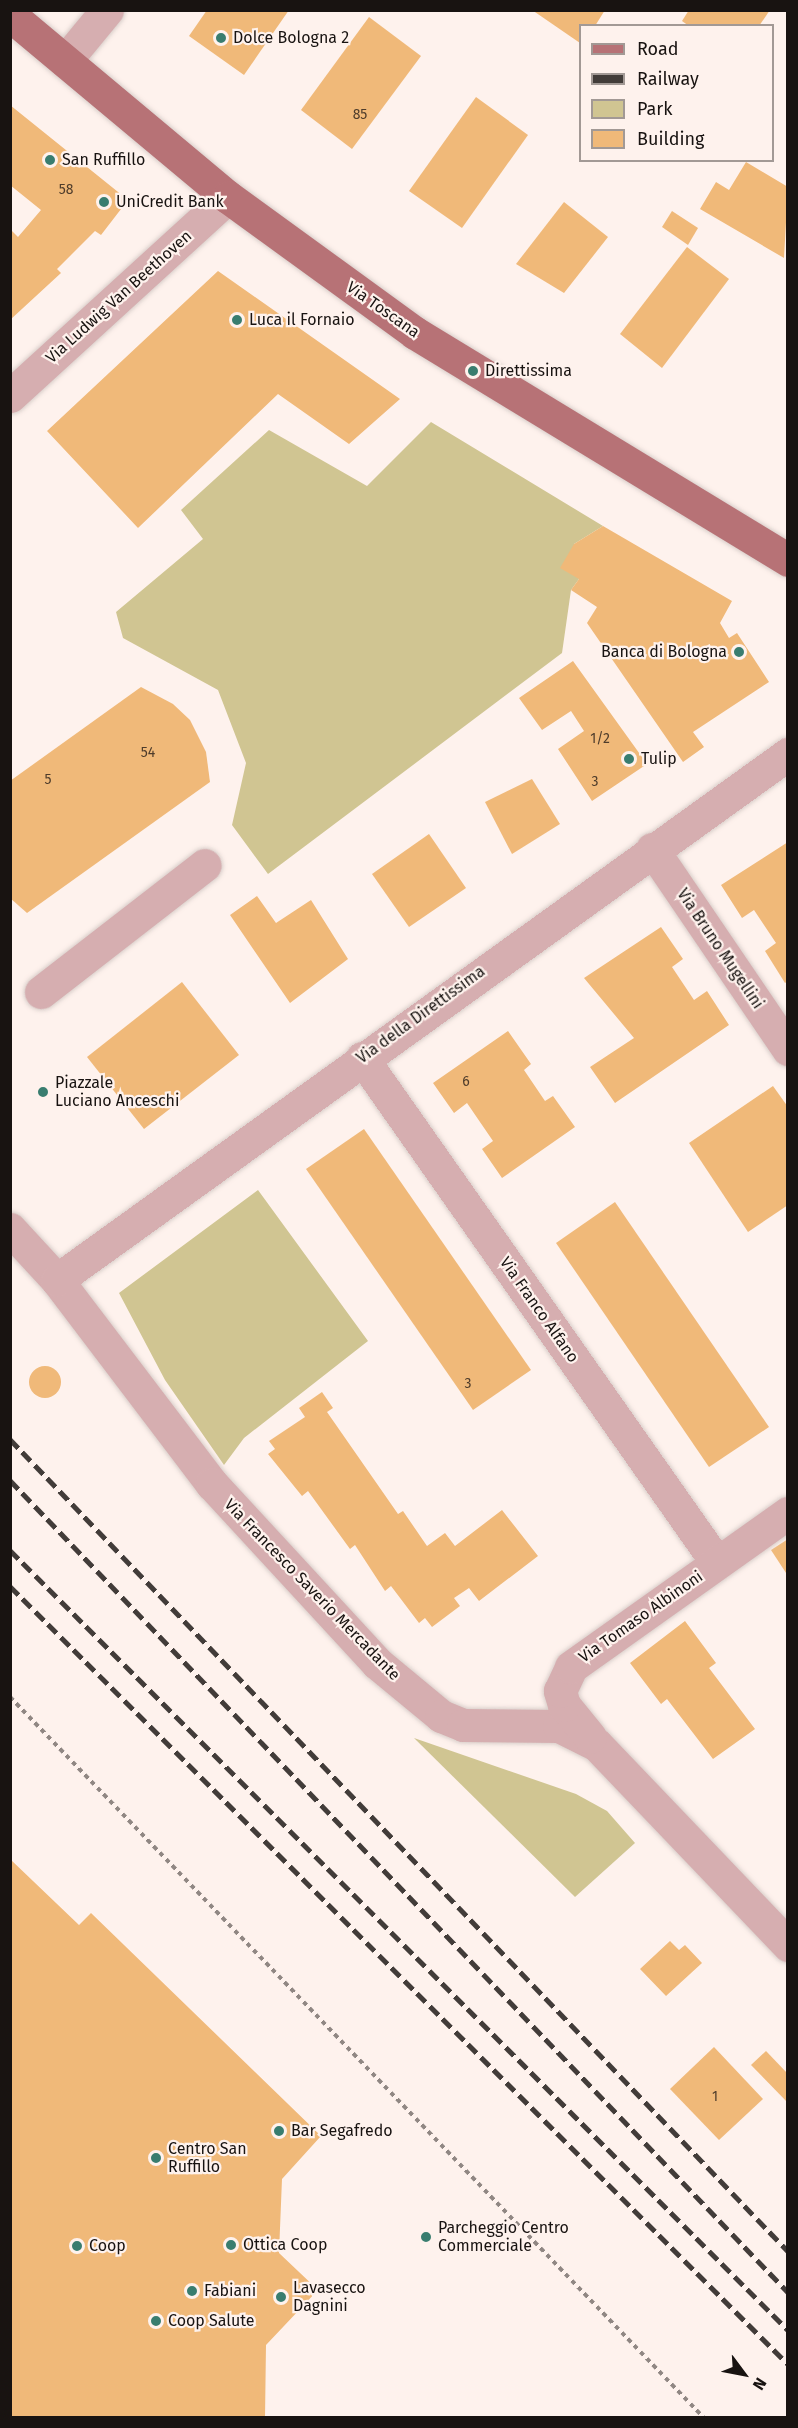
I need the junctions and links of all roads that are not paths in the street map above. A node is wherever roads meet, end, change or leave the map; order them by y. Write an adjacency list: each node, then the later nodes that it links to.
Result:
1 (107, 10): 3 (street)
2 (10, 15): 3 (main road, Via Toscana)
3 (65, 61): 4 (main road, Via Toscana)
4 (228, 197): 5 (street, Via Ludwig Van Beethoven); 6 (main road, Via Toscana)
5 (10, 396)
6 (788, 560)
7 (788, 754): 8 (street, Via della Direttissima)
8 (652, 849): 11 (street, Via Bruno Mugellini); 12 (street, Via della Direttissima)
9 (205, 865): 10 (street)
10 (41, 992)
11 (788, 1049)
12 (362, 1058): 14 (street, Via della Direttissima); 16 (street, Via Franco Alfano)
13 (10, 1229): 14 (street)
14 (57, 1280): 17 (street, Via Francesco Saverio Mercadante)
15 (788, 1513): 16 (street, Via Tomaso Albinoni)
16 (717, 1563): 17 (street, Via Tomaso Albinoni)
17 (597, 1745): 18 (street, Via Francesco Saverio Mercadante)
18 (788, 1945)

